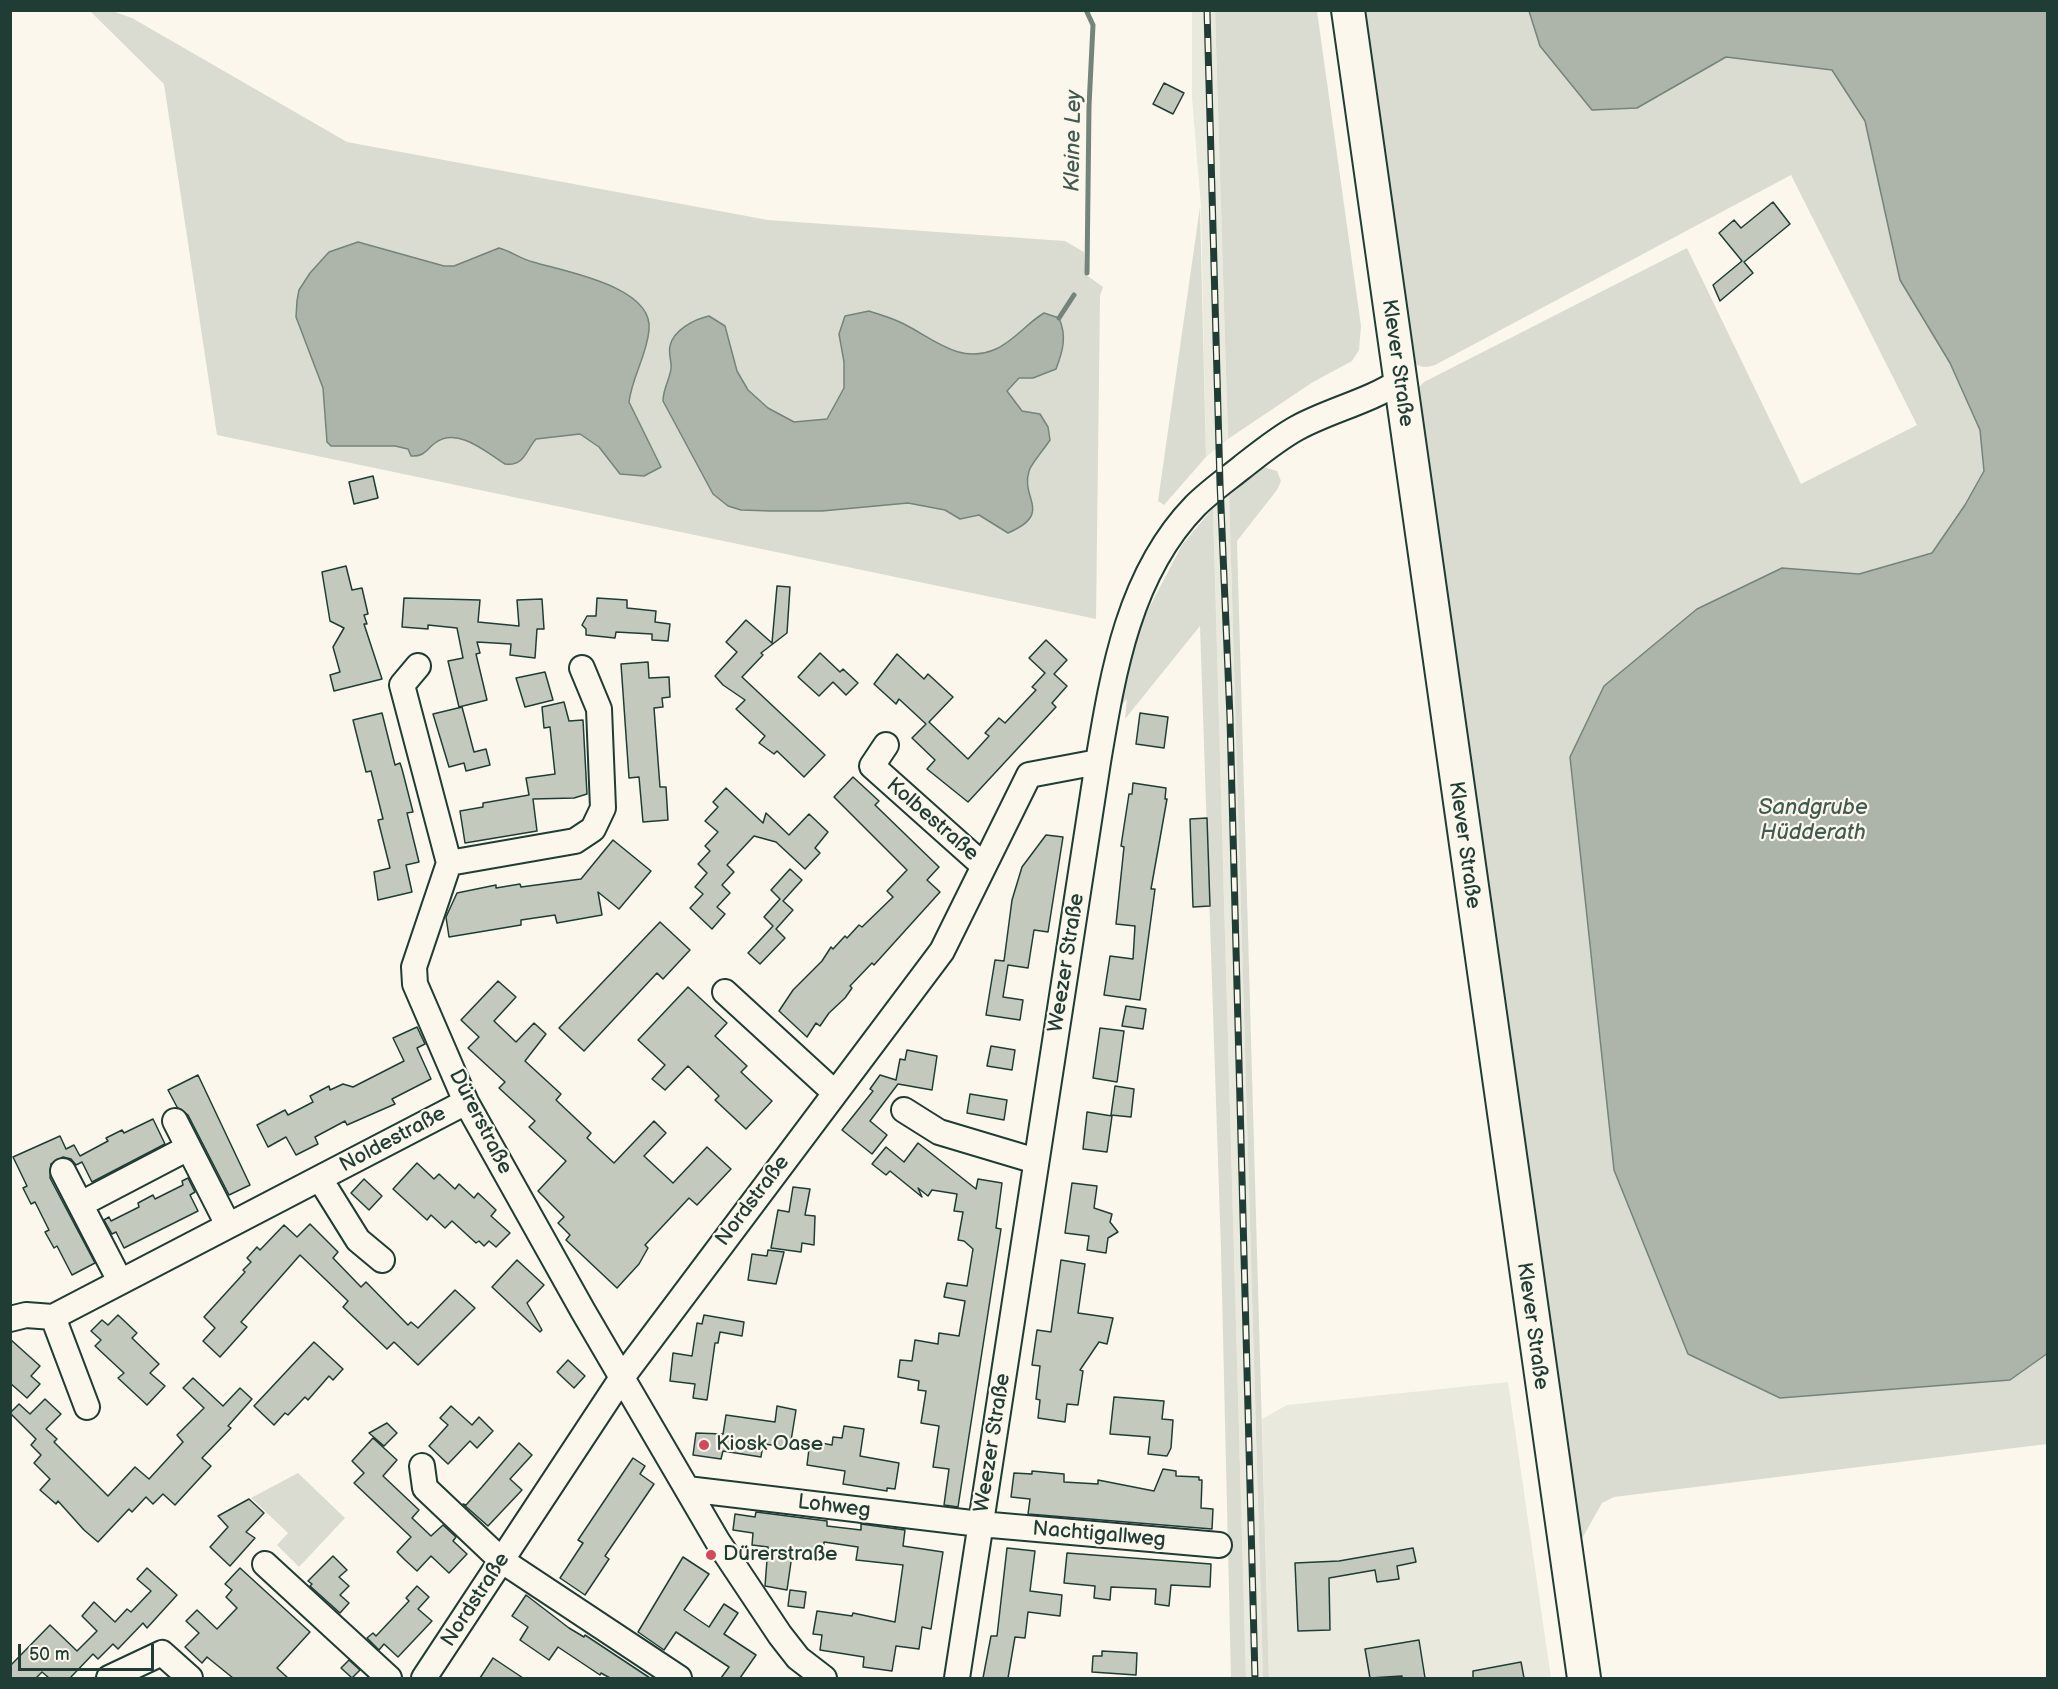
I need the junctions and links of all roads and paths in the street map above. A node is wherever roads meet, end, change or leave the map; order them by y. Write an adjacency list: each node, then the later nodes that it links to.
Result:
1 (1348, 10): 2 (main road, Klever Straße)
2 (1400, 381): 6 (street, Weezer Straße); 39 (main road, Klever Straße)
3 (417, 666): 7 (street)
4 (582, 668): 7 (street)
5 (886, 745): 8 (street, Kolbestraße)
6 (1098, 762): 8 (street, Nordstraße); 15 (street, Weezer Straße)
7 (449, 863): 11 (street, Dürerstraße)
8 (984, 866): 10 (street, Nordstraße)
9 (725, 992): 10 (street)
10 (834, 1092): 24 (street, Nordstraße)
11 (466, 1102): 17 (street, Noldestraße); 24 (street, Dürerstraße)
12 (904, 1110): 15 (street)
13 (175, 1121): 14 (street)
14 (188, 1148): 18 (street); 19 (street)
15 (1036, 1161): 28 (street, Weezer Straße)
16 (63, 1171): 18 (street)
17 (320, 1179): 19 (street, Noldestraße); 20 (street, Noldestraße)
18 (81, 1204): 21 (street)
19 (228, 1225): 21 (street, Noldestraße)
20 (382, 1260)
21 (120, 1281): 22 (street, Noldestraße)
22 (52, 1317): 23 (street, Noldestraße); 25 (street)
23 (10, 1319)
24 (623, 1376): 27 (street, Dürerstraße); 30 (street, Nordstraße)
25 (87, 1407)
26 (422, 1466): 30 (street)
27 (687, 1489): 28 (street, Lohweg); 37 (street, Dürerstraße)
28 (980, 1524): 29 (street, Nachtigallweg); 38 (street, Weezer Straße)
29 (1219, 1545)
30 (501, 1560): 35 (street, Nordstraße); 36 (street)
31 (265, 1564): 34 (street)
32 (110, 1678): 33 (street)
33 (190, 1678)
34 (389, 1678)
35 (424, 1678)
36 (679, 1678)
37 (824, 1678)
38 (957, 1678)
39 (1584, 1678)

